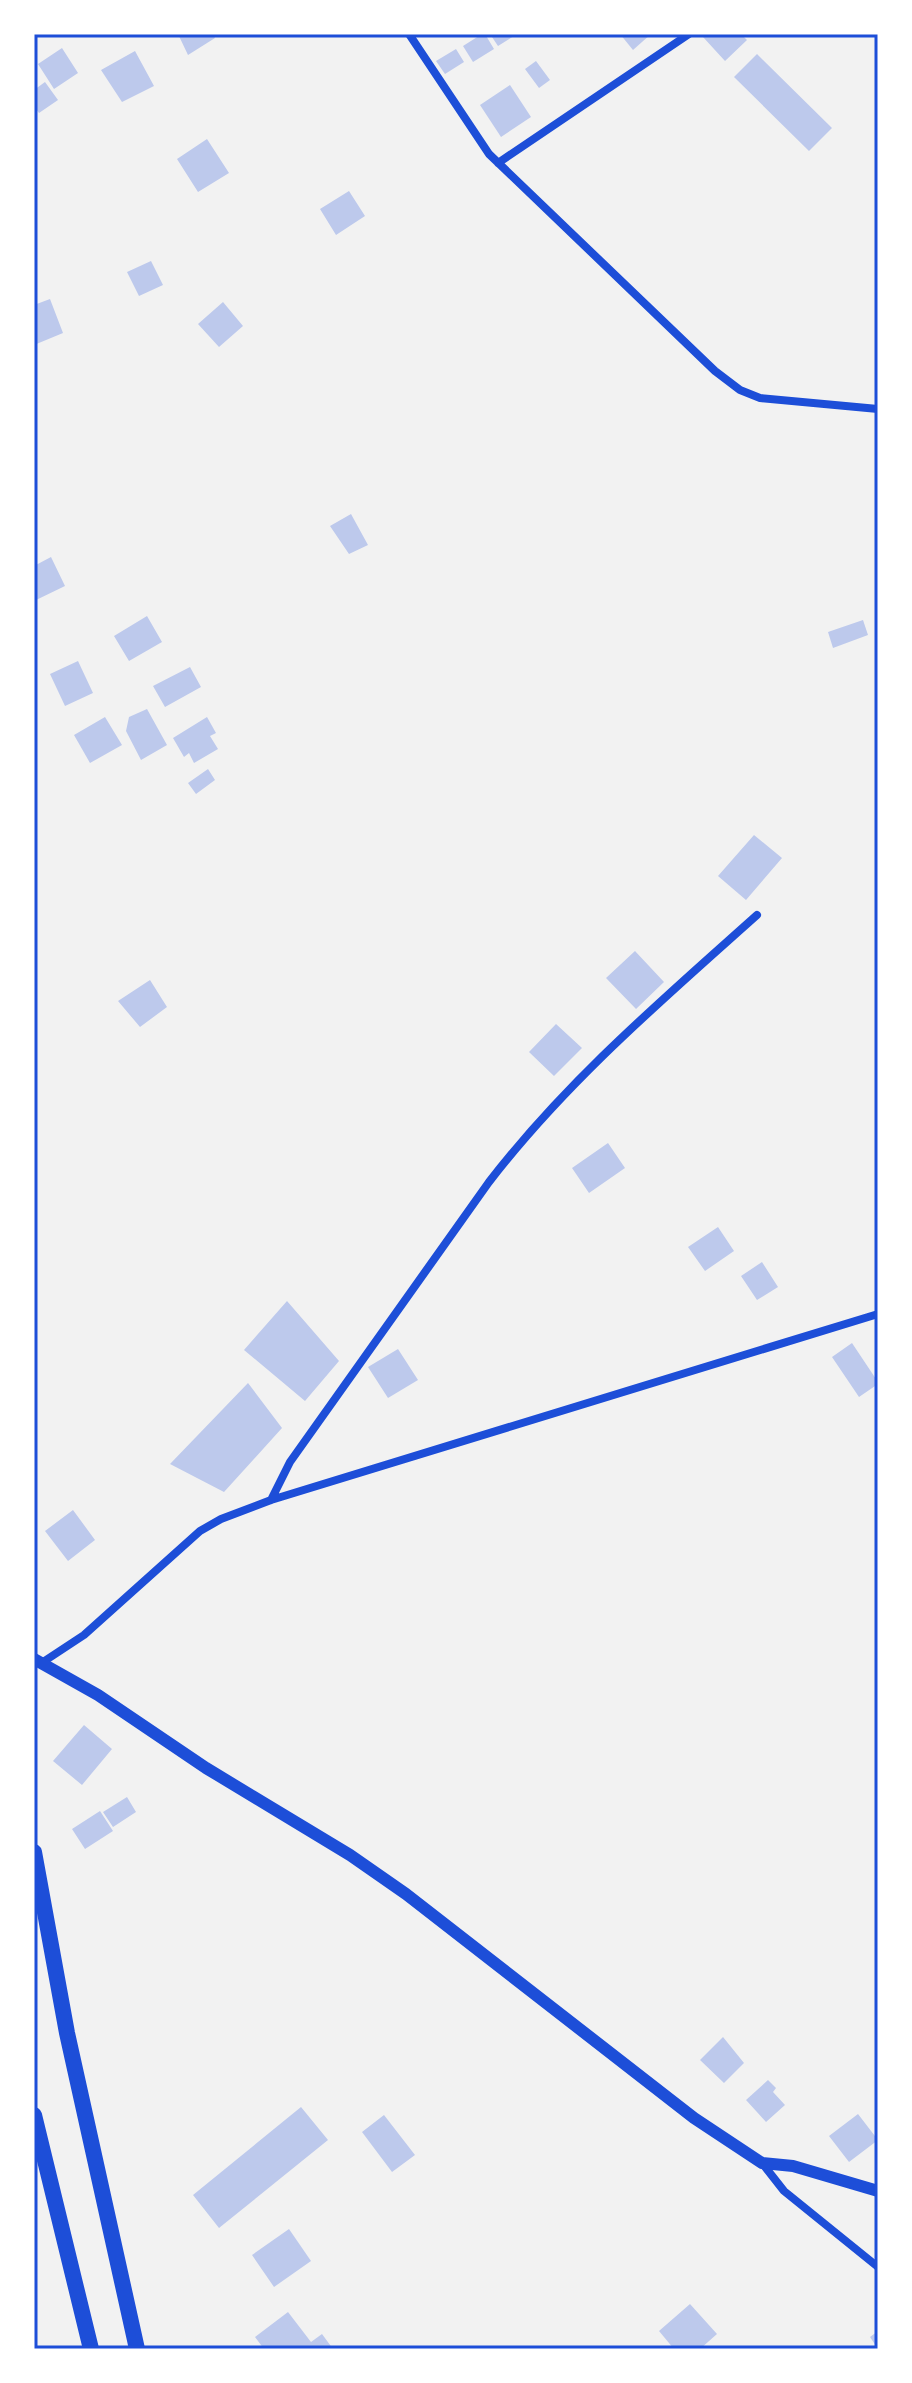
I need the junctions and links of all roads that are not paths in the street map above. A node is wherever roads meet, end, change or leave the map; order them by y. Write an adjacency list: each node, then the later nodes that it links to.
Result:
1 (409, 34): 3 (street)
2 (689, 34): 3 (street)
3 (498, 163): 4 (street)
4 (878, 409)
5 (757, 915): 7 (street)
6 (878, 1314): 7 (street)
7 (271, 1500): 8 (street)
8 (38, 1661): 11 (street)
9 (34, 1852): 15 (main road)
10 (34, 2115): 14 (main road)
11 (762, 2163): 12 (street); 13 (street)
12 (878, 2191)
13 (878, 2267)
14 (91, 2349)
15 (137, 2349)

